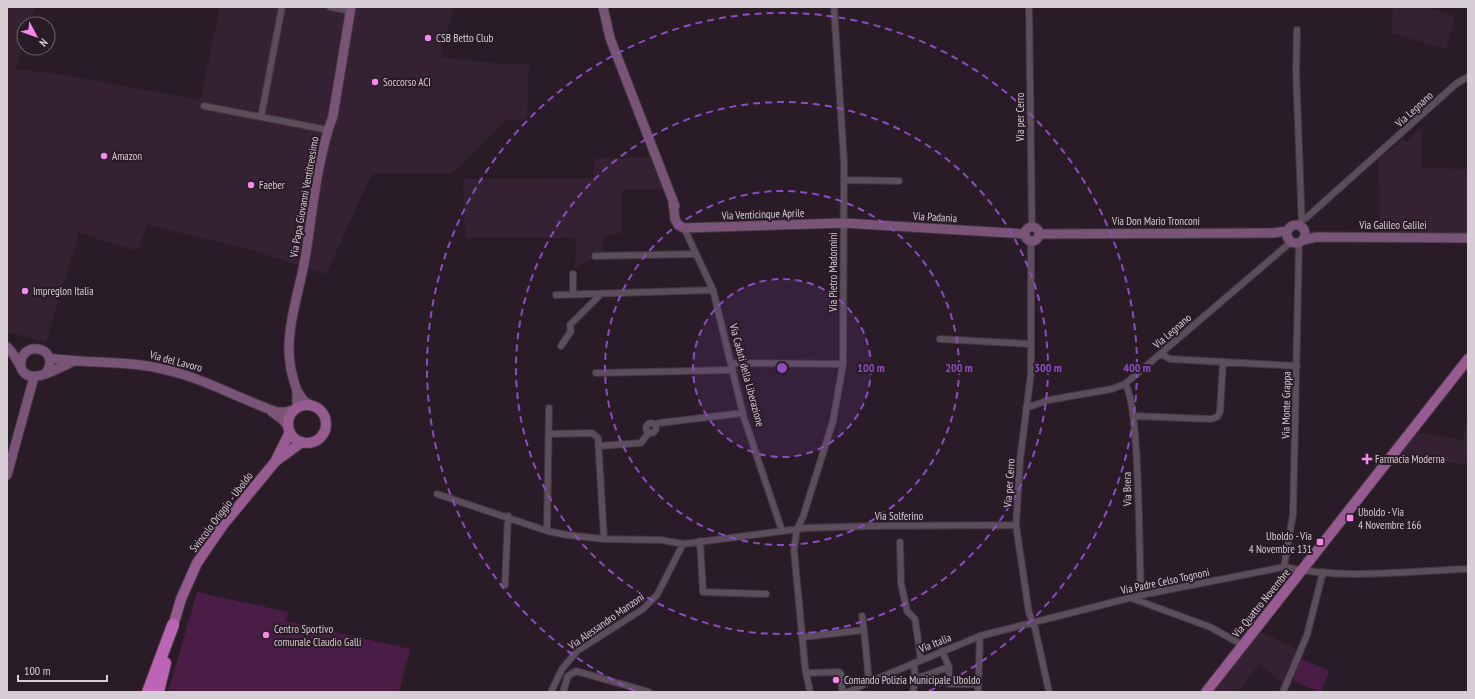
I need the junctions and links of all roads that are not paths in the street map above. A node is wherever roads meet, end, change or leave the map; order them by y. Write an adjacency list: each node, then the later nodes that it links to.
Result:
1 (282, 7): 10 (street)
2 (330, 7): 6 (street)
3 (603, 7): 15 (street, Via Caduti della Liberazione)
4 (834, 7): 12 (street, Via Pietro Madonnini)
5 (1029, 7): 16 (street, Via per Cerro)
6 (351, 9): 11 (street, Via Papa Giovanni Ventitreesimo)
7 (1297, 30): 17 (street, Via Monte Grappa)
8 (1468, 77): 17 (street, Via Legnano)
9 (204, 106): 10 (street)
10 (261, 117): 11 (street)
11 (328, 130): 45 (street, Via Papa Giovanni Ventitreesimo)
12 (844, 180): 13 (street); 14 (street, Via Pietro Madonnini)
13 (899, 181)
14 (843, 223): 15 (street, Via Venticinque Aprile); 16 (street, Via Padania); 37 (street, Via Pietro Madonnini)
15 (684, 228): 19 (street, Via Caduti della Liberazione)
16 (1032, 234): 17 (street, Via Don Mario Tronconi); 27 (street, Via per Cerro)
17 (1297, 234): 18 (street, Via Galileo Galilei); 31 (street, Via Legnano); 39 (street, Via Monte Grappa)
18 (1468, 238)
19 (694, 254): 20 (street); 22 (street, Via Caduti della Liberazione)
20 (595, 256)
21 (573, 274): 23 (street)
22 (713, 290): 24 (street); 36 (street, Via Caduti della Liberazione)
23 (573, 294): 24 (street); 25 (street)
24 (601, 294): 28 (street)
25 (556, 295)
26 (940, 339): 27 (street)
27 (1031, 344): 49 (street, Via per Cerro)
28 (561, 346)
29 (9, 349): 30 (street, Via del Lavoro); 38 (street, Via del Lavoro)
30 (25, 353): 32 (street, Via del Lavoro); 38 (street)
31 (1161, 354): 35 (street); 44 (street, Via Legnano)
32 (49, 358): 34 (street, Via del Lavoro); 41 (street)
33 (1468, 359): 71 (main road, Via Quattro Novembre)
34 (72, 362): 41 (street, Via del Lavoro); 50 (street, Via del Lavoro)
35 (1223, 362): 39 (street); 52 (street)
36 (731, 363): 37 (street); 40 (street, Via Caduti della Liberazione)
37 (843, 364): 62 (street, Via Pietro Madonnini)
38 (21, 366): 43 (street, Via del Lavoro)
39 (1297, 366): 69 (street, Via Monte Grappa)
40 (733, 370): 42 (street); 51 (street, Via Caduti della Liberazione)
41 (46, 373): 43 (street, Via del Lavoro)
42 (596, 373)
43 (34, 378): 58 (street)
44 (1125, 384): 49 (street, Via Legnano); 52 (street, Via Brera)
45 (296, 391): 46 (street); 47 (street, Via Papa Giovanni Ventitreesimo)
46 (312, 406): 47 (main road); 55 (main road)
47 (296, 408): 50 (street, Via del Lavoro); 53 (main road)
48 (549, 408): 54 (street)
49 (1026, 408): 61 (street, Via per Cerro)
50 (267, 409): 53 (street, Via del Lavoro)
51 (743, 413): 56 (street); 64 (street, Via Caduti della Liberazione)
52 (1133, 416): 75 (street, Via Brera)
53 (289, 430): 55 (main road); 57 (main road, Svincolo Origgio - Uboldo)
54 (549, 434): 56 (street); 63 (street)
55 (302, 442): 57 (main road, Svincolo Origgio - Uboldo)
56 (599, 446): 65 (street)
57 (274, 462): 79 (main road, Svincolo Origgio - Uboldo)
58 (7, 475)
59 (437, 494): 60 (street)
60 (508, 516): 63 (street); 73 (street)
61 (1016, 525): 62 (street, Via Solferino); 78 (street, Via per Cerro)
62 (797, 529): 64 (street, Via Solferino); 82 (street, Via Pietro Madonnini)
63 (547, 530): 65 (street)
64 (782, 530): 66 (street, Via Solferino)
65 (604, 539): 68 (street)
66 (700, 541): 68 (street, Via Solferino); 74 (street)
67 (900, 542): 85 (street)
68 (682, 544): 95 (street, Via Alessandro Manzoni)
69 (1284, 567): 71 (street, Via Padre Celso Tognoni); 75 (street, Via Padre Celso Tognoni)
70 (1468, 569): 72 (street, Via Padre Celso Tognoni)
71 (1302, 571): 72 (street, Via Padre Celso Tognoni); 83 (main road, Via Quattro Novembre)
72 (1323, 572): 105 (street)
73 (505, 585)
74 (766, 594)
75 (1141, 595): 76 (street, Via Padre Celso Tognoni)
76 (1131, 598): 78 (street, Via Padre Celso Tognoni); 83 (street)
77 (862, 616): 80 (street)
78 (1032, 622): 81 (street, Via Italia); 103 (street, Via per Cerro)
79 (173, 625): 92 (highway); 93 (main road, Svincolo Origgio - Uboldo); 94 (highway)
80 (864, 630): 82 (street); 90 (street)
81 (980, 636): 84 (street, Via Italia); 91 (street)
82 (804, 637): 88 (street, Via Pietro Madonnini)
83 (1243, 645): 104 (main road, Via Quattro Novembre)
84 (942, 651): 85 (street, Via Italia); 87 (street)
85 (921, 660): 86 (street, Via Italia)
86 (914, 663): 89 (street); 90 (street, Via Italia)
87 (949, 667): 89 (street); 91 (street)
88 (806, 673): 98 (street, Via Pietro Madonnini); 99 (street)
89 (915, 679): 101 (street)
90 (869, 682): 100 (street, Via Italia)
91 (978, 684): 102 (street)
92 (148, 692)
93 (153, 692)
94 (158, 692)
95 (551, 692)
96 (564, 692): 97 (street)
97 (649, 692)
98 (810, 692)
99 (846, 692)
100 (849, 692)
101 (913, 692)
102 (978, 692)
103 (1050, 692)
104 (1206, 692)
105 (1283, 692)

